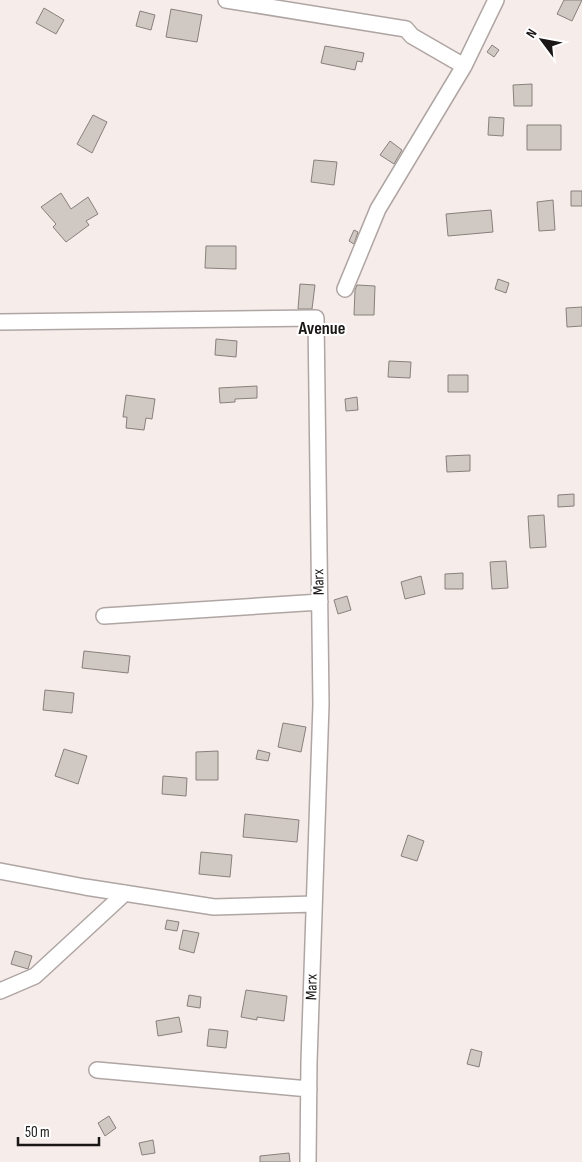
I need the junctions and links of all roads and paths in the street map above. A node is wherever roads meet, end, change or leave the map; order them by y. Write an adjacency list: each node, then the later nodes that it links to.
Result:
1 (226, 0): 3 (street)
2 (496, 0): 3 (street)
3 (464, 66): 4 (street)
4 (345, 289)
5 (0, 322): 6 (street, Marx)
6 (320, 602): 7 (street); 10 (street, Marx)
7 (104, 616)
8 (0, 871): 9 (street)
9 (125, 893): 10 (street); 11 (street)
10 (314, 904): 13 (street, Marx)
11 (0, 991)
12 (98, 1070): 13 (street)
13 (309, 1090): 14 (street, Marx)
14 (308, 1162)

